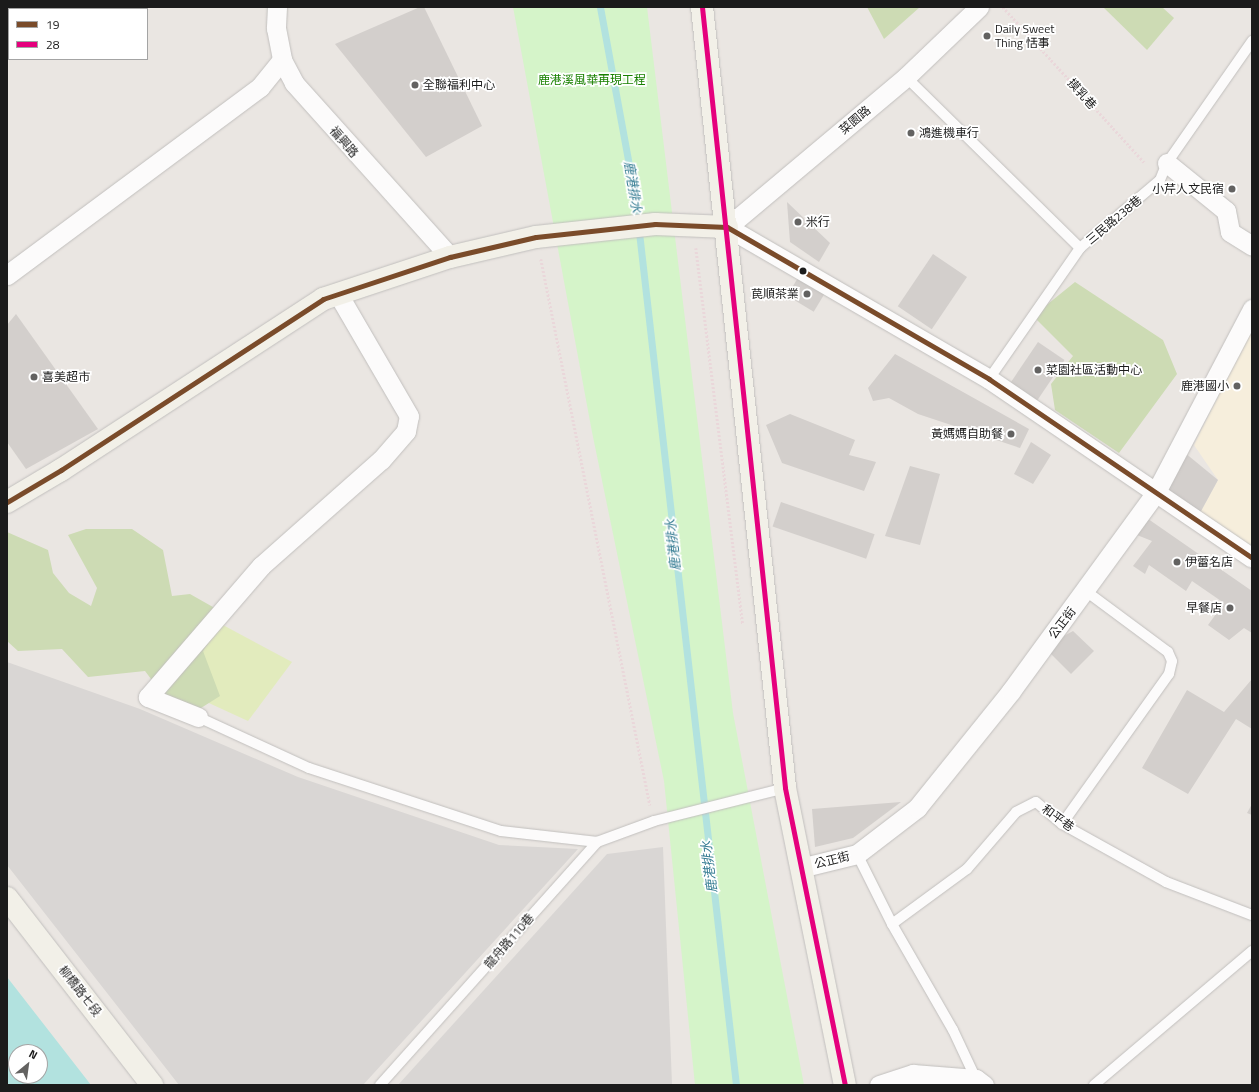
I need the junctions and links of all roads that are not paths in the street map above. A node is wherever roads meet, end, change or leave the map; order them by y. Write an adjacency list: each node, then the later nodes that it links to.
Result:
1 (277, 7): 5 (street, 福興路)
2 (702, 7): 8 (street)
3 (979, 7): 6 (street, 菜園路)
4 (1252, 41): 7 (lane, 三民路238巷)
5 (282, 60): 11 (street, 福興路); 12 (street)
6 (906, 77): 8 (street, 菜園路); 10 (lane)
7 (1164, 172): 9 (street); 10 (lane, 三民路238巷)
8 (727, 227): 11 (street); 15 (street); 21 (street)
9 (1252, 246)
10 (1080, 248): 15 (lane, 三民路238巷)
11 (450, 257): 13 (street)
12 (7, 275)
13 (338, 294): 17 (street); 20 (street)
14 (1252, 309): 16 (street, 公正街)
15 (989, 379): 16 (street)
16 (1156, 492): 18 (street); 19 (street, 公正街)
17 (7, 502)
18 (1252, 558)
19 (1086, 591): 22 (lane); 24 (street, 公正街)
20 (198, 717): 23 (lane)
21 (785, 788): 23 (lane, 龍舟路110巷); 25 (street)
22 (1062, 824): 27 (lane, 和平巷); 28 (lane, 和平巷)
23 (597, 842): 32 (lane, 龍舟路110巷)
24 (856, 854): 25 (street, 公正街); 28 (lane)
25 (800, 868): 33 (street)
26 (7, 898): 31 (street, 柳橋路七段)
27 (1252, 915)
28 (892, 924): 30 (lane)
29 (1252, 951): 35 (lane)
30 (980, 1082): 34 (street)
31 (152, 1085)
32 (380, 1085)
33 (845, 1085)
34 (879, 1085)
35 (1094, 1085)

